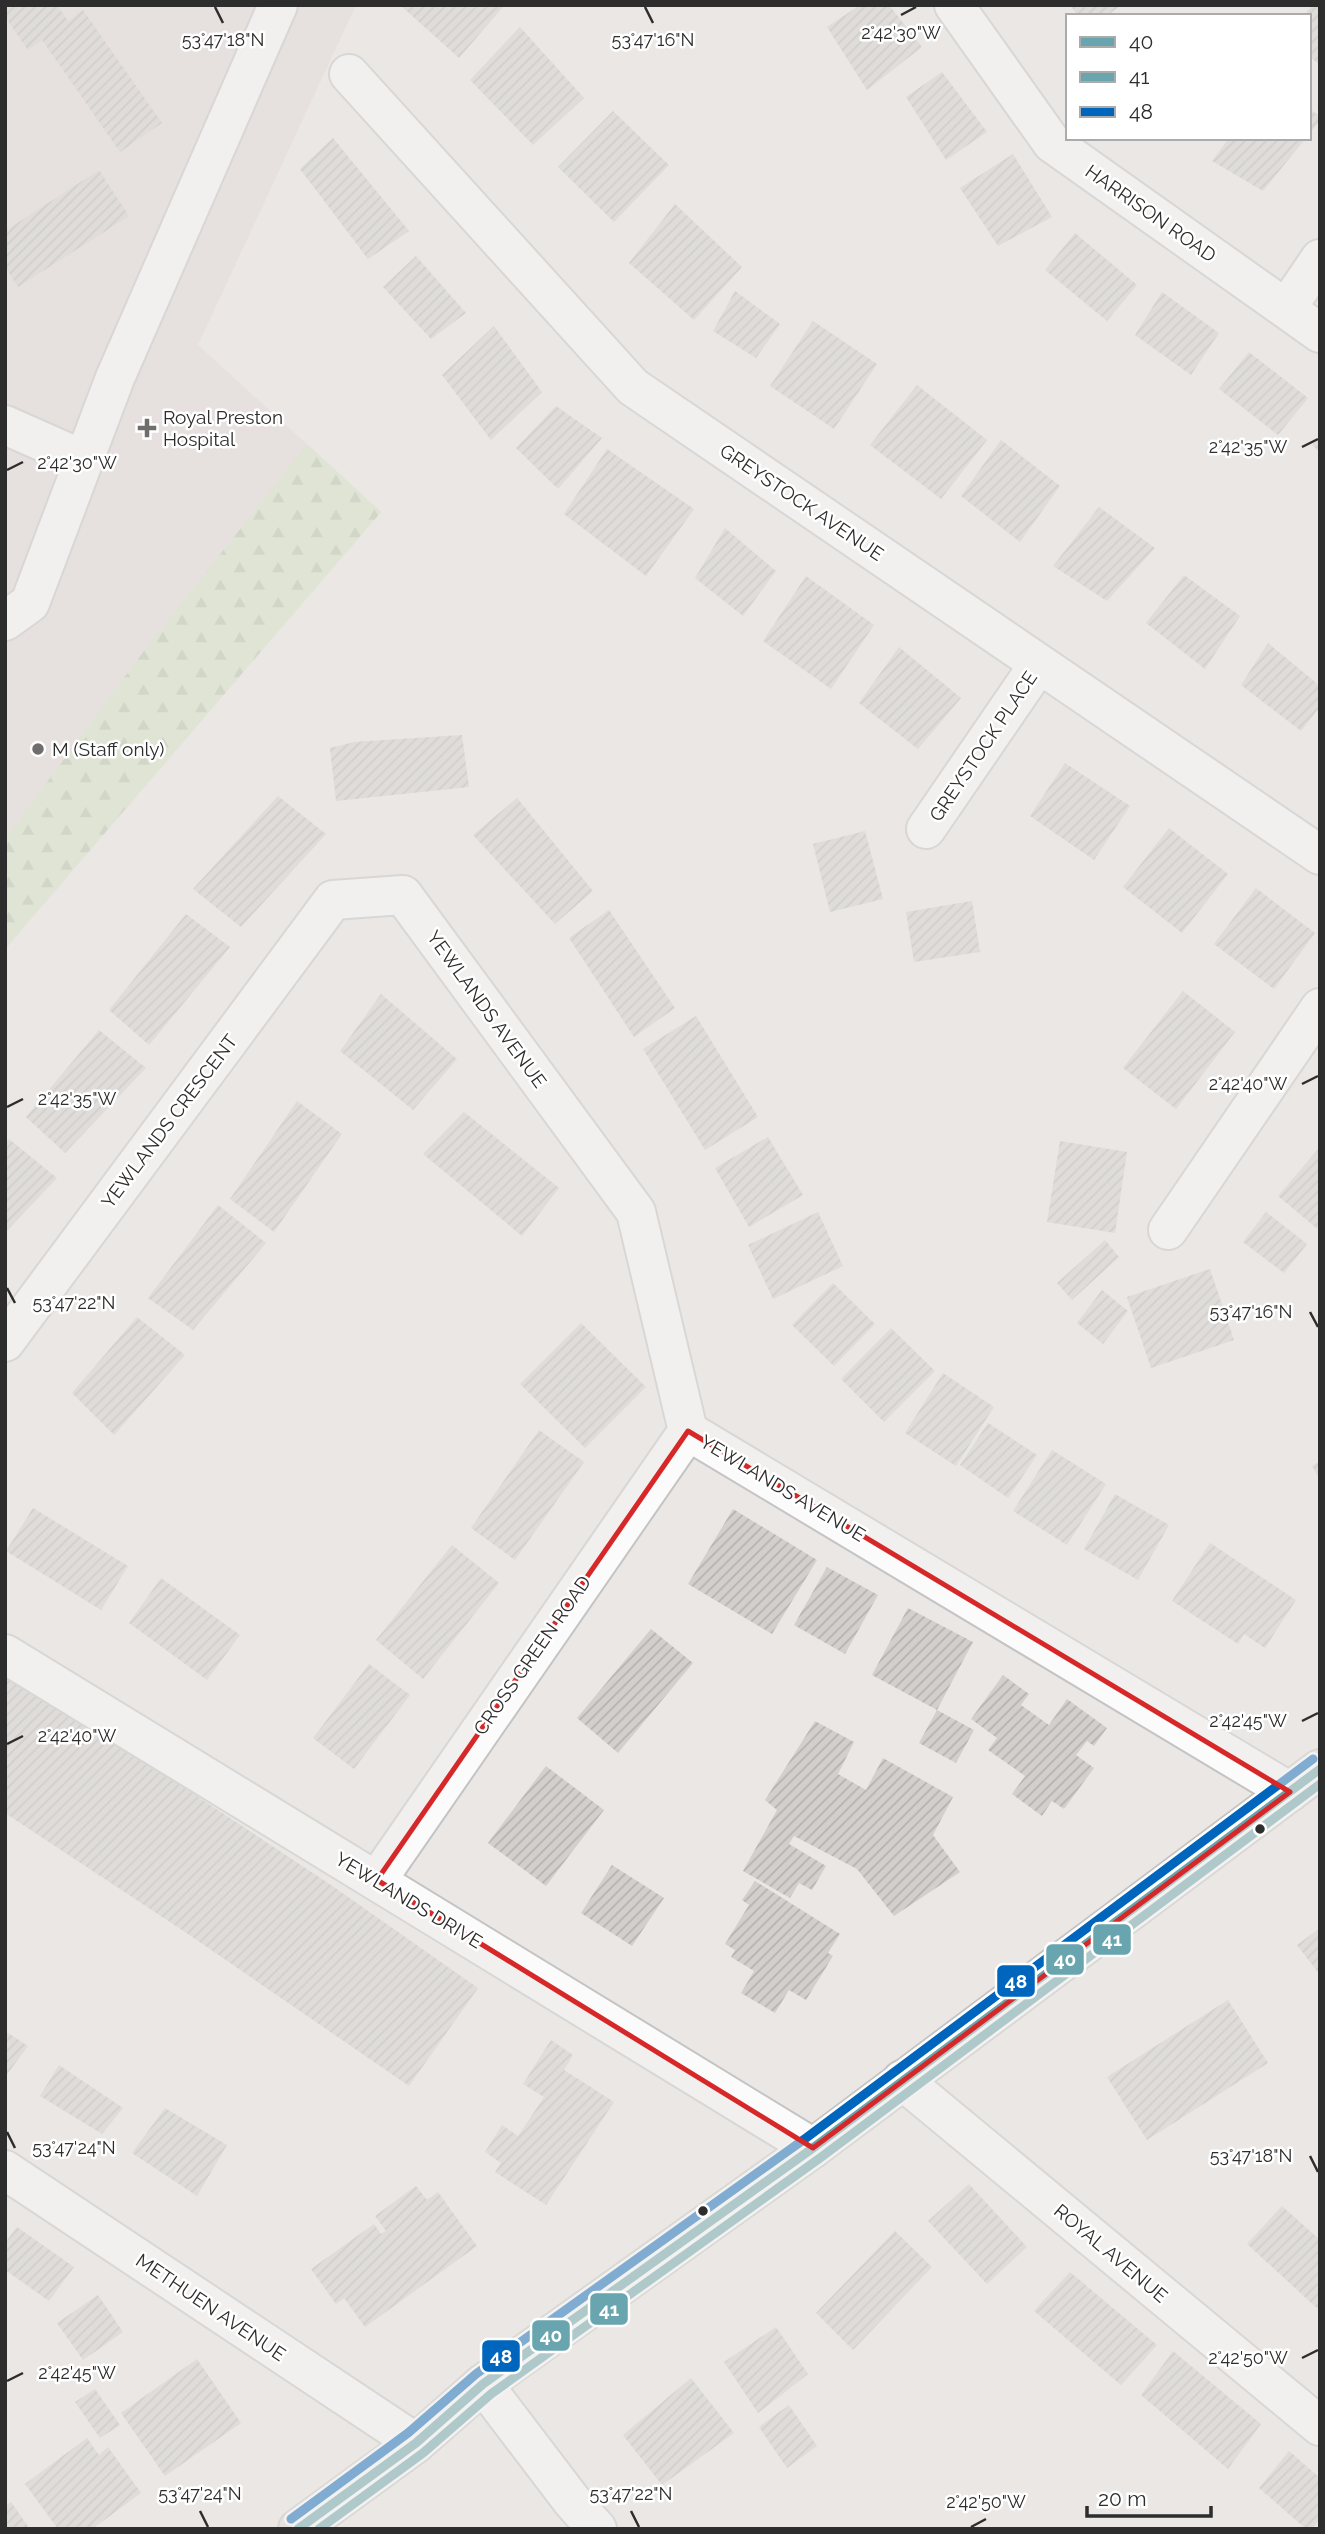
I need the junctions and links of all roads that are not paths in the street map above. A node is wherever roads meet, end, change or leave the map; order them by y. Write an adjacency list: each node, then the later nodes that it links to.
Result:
1 (278, 5): 8 (street)
2 (954, 5): 5 (street, HARRISON ROAD)
3 (349, 74): 10 (street, GREYSTOCK AVENUE)
4 (1320, 259): 5 (street)
5 (1286, 309): 6 (street, HARRISON ROAD)
6 (1320, 333)
7 (5, 425): 8 (street)
8 (85, 460): 9 (street)
9 (5, 621)
10 (1039, 664): 11 (street, GREYSTOCK PLACE); 12 (street, GREYSTOCK AVENUE)
11 (926, 829)
12 (1320, 855)
13 (333, 900): 16 (street, YEWLANDS CRESCENT); 17 (street, YEWLANDS AVENUE)
14 (1320, 1008): 15 (street)
15 (1168, 1230)
16 (5, 1342)
17 (688, 1431): 20 (street, YEWLANDS AVENUE); 21 (street, CROSS GREEN ROAD)
18 (5, 1654): 21 (street, YEWLANDS DRIVE)
19 (1320, 1769): 20 (highway)
20 (1290, 1792): 22 (highway)
21 (377, 1880): 23 (street, YEWLANDS DRIVE)
22 (902, 2080): 23 (highway); 26 (street, ROYAL AVENUE)
23 (813, 2148): 25 (highway)
24 (5, 2170): 27 (street, METHUEN AVENUE)
25 (483, 2384): 27 (highway); 29 (street)
26 (1320, 2426)
27 (416, 2443): 28 (highway)
28 (298, 2529)
29 (597, 2529)

